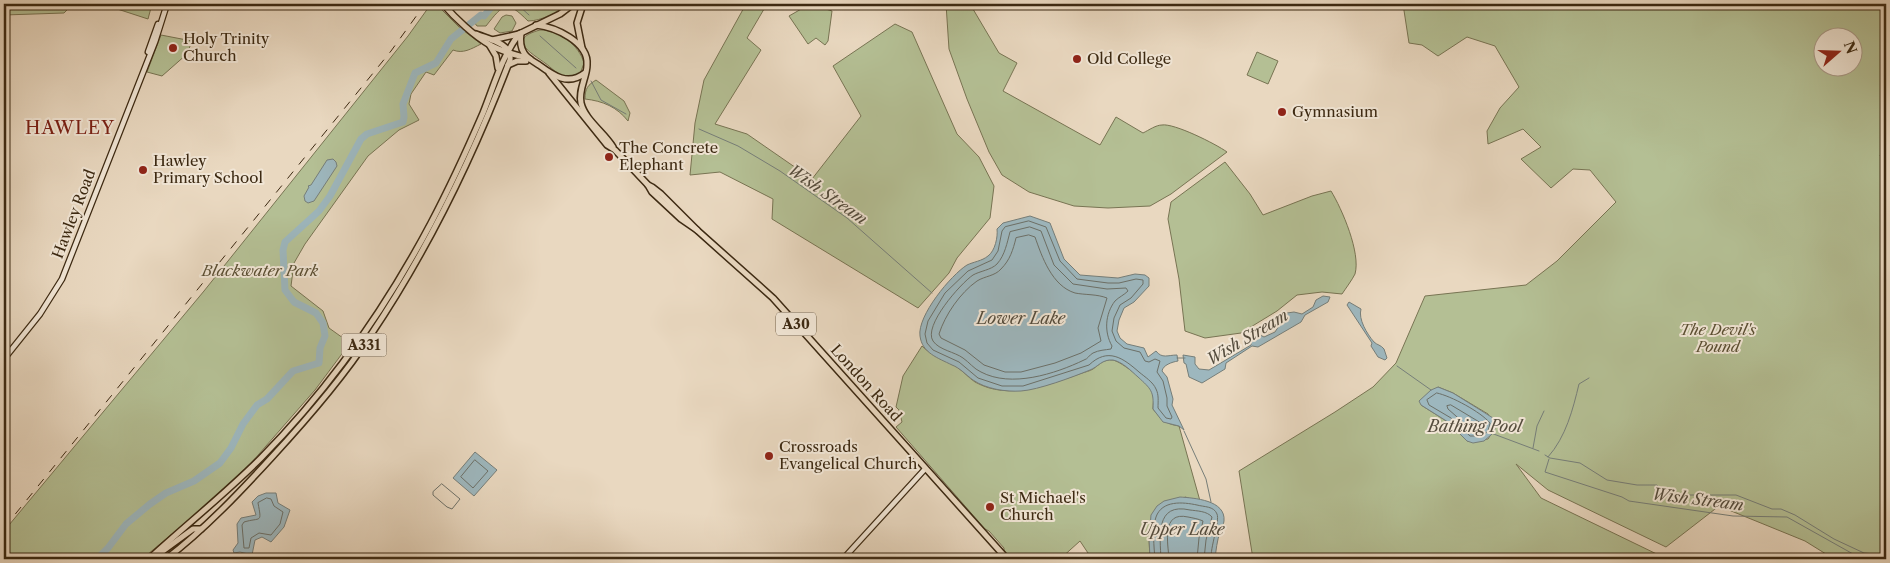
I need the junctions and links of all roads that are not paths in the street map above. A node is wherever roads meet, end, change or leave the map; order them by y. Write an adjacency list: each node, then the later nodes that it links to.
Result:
1 (167, 4): 18 (main road, Hawley Road)
2 (442, 4): 7 (main road)
3 (574, 4): 5 (main road)
4 (584, 4): 8 (main road, London Road)
5 (536, 25): 6 (main road); 8 (main road)
6 (520, 34): 7 (main road); 9 (main road, A331); 10 (main road)
7 (489, 42): 9 (main road); 12 (main road)
8 (582, 49): 14 (main road, London Road)
9 (508, 52): 10 (main road); 11 (main road); 12 (main road, A331)
10 (532, 60): 11 (main road); 13 (main road)
11 (508, 66): 17 (main road, A331)
12 (499, 71): 16 (main road, A331)
13 (549, 73): 14 (main road); 15 (main road, London Road / A30)
14 (585, 73): 15 (main road, London Road / A30)
15 (615, 150): 19 (main road, London Road / A30)
16 (456, 172): 17 (main road); 21 (main road, A331)
17 (462, 176): 20 (main road, A331)
18 (4, 359)
19 (925, 469): 23 (main road); 24 (main road, London Road / A30)
20 (201, 529): 21 (main road, A331); 22 (main road, A331)
21 (150, 559)
22 (166, 559)
23 (843, 559)
24 (1007, 559)

